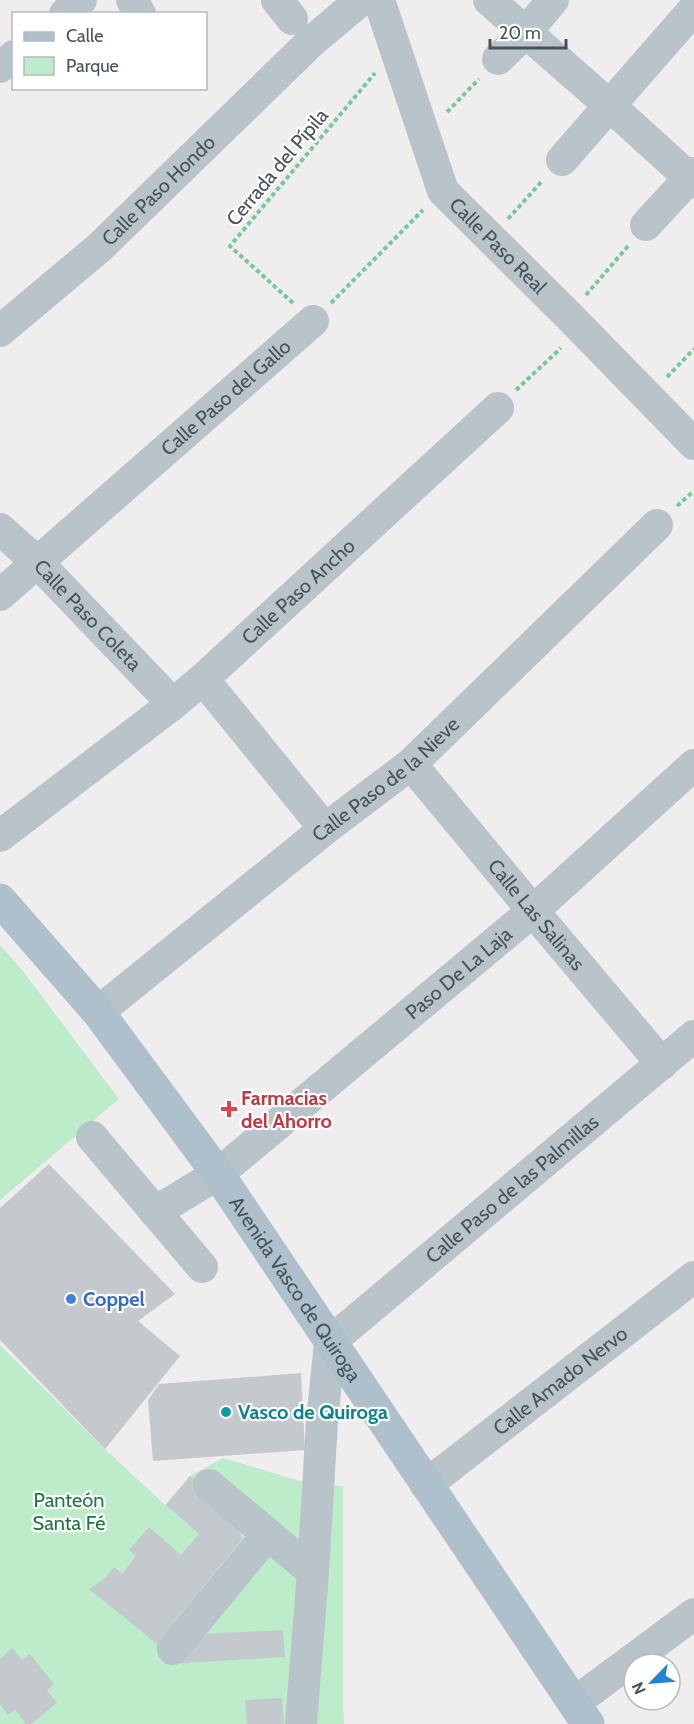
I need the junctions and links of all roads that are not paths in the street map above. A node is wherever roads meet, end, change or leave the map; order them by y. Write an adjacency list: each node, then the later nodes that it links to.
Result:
1 (81, 0): 7 (street)
2 (361, 0): 8 (street, Calle Paso Hondo)
3 (379, 0): 20 (street, Calle Paso Real)
4 (489, 0): 9 (street)
5 (553, 0): 9 (street)
6 (694, 9): 13 (street)
7 (67, 12)
8 (294, 21): 18 (street, Calle Paso Hondo)
9 (526, 32): 11 (street); 13 (street)
10 (12, 58): 12 (street)
11 (498, 59)
12 (0, 67)
13 (609, 105): 14 (street); 15 (street)
14 (562, 160)
15 (692, 178): 16 (street)
16 (646, 225)
17 (313, 321): 23 (street, Calle Paso del Gallo)
18 (0, 331)
19 (498, 408): 25 (street, Calle Paso Ancho)
20 (694, 444)
21 (657, 525): 27 (street, Calle Paso de la Nieve)
22 (0, 528): 23 (street, Calle Paso Coleta)
23 (38, 563): 24 (street, Calle Paso del Gallo); 26 (street, Calle Paso Coleta)
24 (0, 595)
25 (203, 679): 26 (street, Calle Paso Ancho); 29 (street)
26 (173, 704): 30 (street, Calle Paso Ancho)
27 (411, 764): 29 (street, Calle Paso de la Nieve); 32 (street, Calle Las Salinas)
28 (694, 765): 32 (street, Paso De La Laja)
29 (325, 829): 33 (street, Calle Paso de la Nieve)
30 (0, 836)
31 (0, 900): 33 (main road, Avenida Vasco de Quiroga)
32 (533, 911): 35 (street, Calle Las Salinas); 37 (street, Paso De La Laja)
33 (98, 1012): 37 (main road, Avenida Vasco de Quiroga)
34 (694, 1036): 35 (street, Calle Paso de las Palmillas)
35 (662, 1064): 41 (street, Calle Paso de las Palmillas)
36 (92, 1137): 38 (street)
37 (218, 1174): 38 (street, Paso De La Laja); 41 (main road, Avenida Vasco de Quiroga)
38 (155, 1212): 39 (street)
39 (202, 1267)
40 (694, 1277): 43 (street, Calle Amado Nervo)
41 (330, 1342): 43 (main road, Avenida Vasco de Quiroga); 45 (street)
42 (209, 1485): 44 (street)
43 (426, 1485): 48 (main road, Avenida Vasco de Quiroga)
44 (268, 1534): 45 (street); 47 (street)
45 (313, 1572): 49 (street)
46 (694, 1614): 48 (street)
47 (173, 1649)
48 (581, 1714)
49 (301, 1724)

